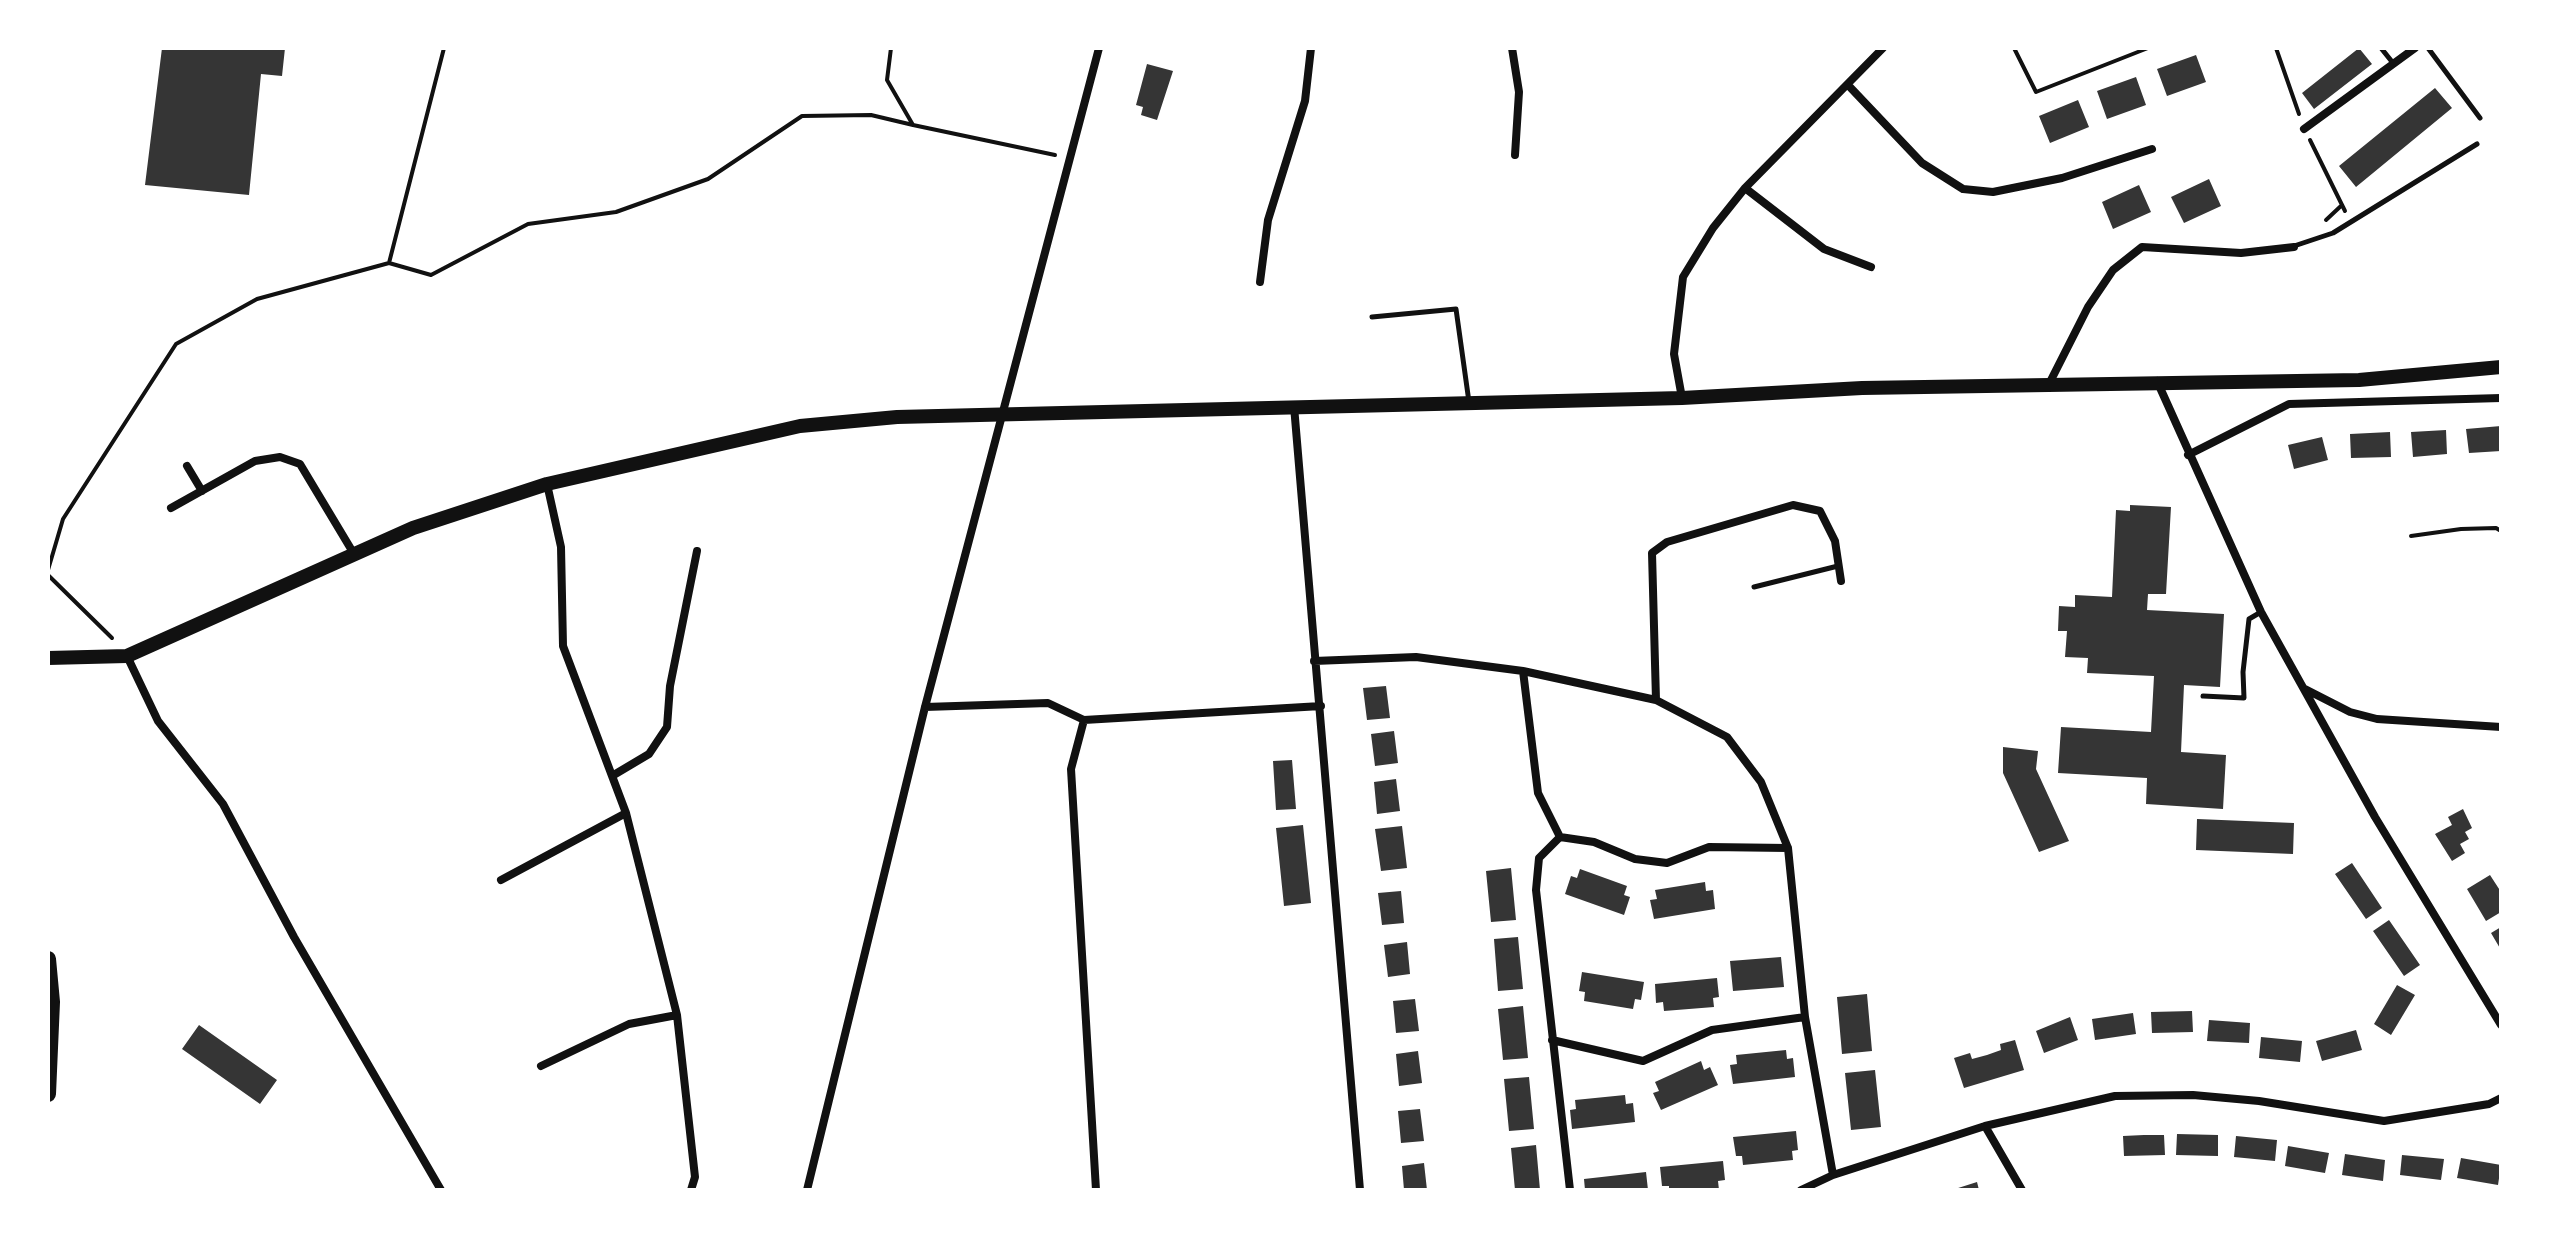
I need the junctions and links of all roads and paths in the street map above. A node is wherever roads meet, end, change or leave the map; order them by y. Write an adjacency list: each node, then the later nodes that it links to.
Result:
1 (444, 48): 25 (path)
2 (891, 48): 16 (path)
3 (1099, 48): 21 (street)
4 (1311, 48): 27 (street)
5 (1512, 48): 20 (street)
6 (1883, 48): 14 (street)
7 (2014, 48): 8 (path)
8 (2148, 48)
9 (2276, 48): 17 (path)
10 (2381, 48): 13 (lane)
11 (2415, 48): 13 (street)
12 (2428, 48): 15 (lane)
13 (2393, 64): 17 (street)
14 (1848, 85): 19 (street); 22 (street)
15 (2480, 118)
16 (913, 125): 21 (path); 25 (path)
17 (2304, 129): 23 (path)
18 (2477, 144): 23 (lane)
19 (2152, 149)
20 (1515, 155)
21 (1070, 158): 36 (street)
22 (1745, 188): 26 (street); 32 (street)
23 (2351, 223): 24 (lane)
24 (2294, 247): 31 (street)
25 (389, 263): 47 (path)
26 (1871, 267)
27 (1260, 282)
28 (1372, 317): 34 (lane)
29 (2501, 367): 30 (street)
30 (2157, 381): 31 (street); 37 (street)
31 (2049, 384): 32 (street)
32 (1682, 398): 34 (street)
33 (2501, 398): 37 (street)
34 (1470, 404): 35 (street)
35 (1294, 405): 36 (street); 53 (street)
36 (1004, 415): 39 (street); 59 (street)
37 (2188, 455): 50 (street)
38 (187, 466): 40 (street)
39 (547, 484): 45 (street); 62 (street)
40 (202, 491): 41 (street); 45 (street)
41 (171, 508)
42 (2501, 531): 43 (path)
43 (2411, 536)
44 (697, 551): 62 (street)
45 (354, 554): 51 (street)
46 (1839, 565): 48 (street); 49 (lane); 57 (street)
47 (48, 573): 51 (path)
48 (1841, 581)
49 (1754, 587)
50 (2261, 612): 55 (street); 56 (lane)
51 (127, 656): 52 (street); 77 (street)
52 (48, 658)
53 (1314, 661): 54 (street); 58 (street)
54 (1523, 671): 57 (street); 64 (street)
55 (2303, 688): 61 (street); 70 (street)
56 (2203, 696)
57 (1656, 700): 65 (street)
58 (1321, 706): 60 (street); 81 (street)
59 (925, 707): 60 (street); 79 (street)
60 (1084, 720): 80 (street)
61 (2501, 727)
62 (612, 776): 63 (street)
63 (626, 813): 66 (street); 68 (street)
64 (1560, 837): 65 (street); 71 (street)
65 (1788, 848): 69 (street)
66 (501, 880)
67 (48, 959): 73 (main road)
68 (677, 1015): 72 (street); 78 (street)
69 (1805, 1017): 71 (street); 76 (street)
70 (2501, 1025)
71 (1552, 1040): 82 (street)
72 (541, 1066)
73 (48, 1094)
74 (2501, 1098): 75 (street)
75 (1985, 1126): 76 (street); 84 (street)
76 (1833, 1175): 83 (street)
77 (441, 1190)
78 (691, 1190)
79 (807, 1190)
80 (1096, 1190)
81 (1360, 1190)
82 (1570, 1190)
83 (1801, 1190)
84 (2022, 1190)

